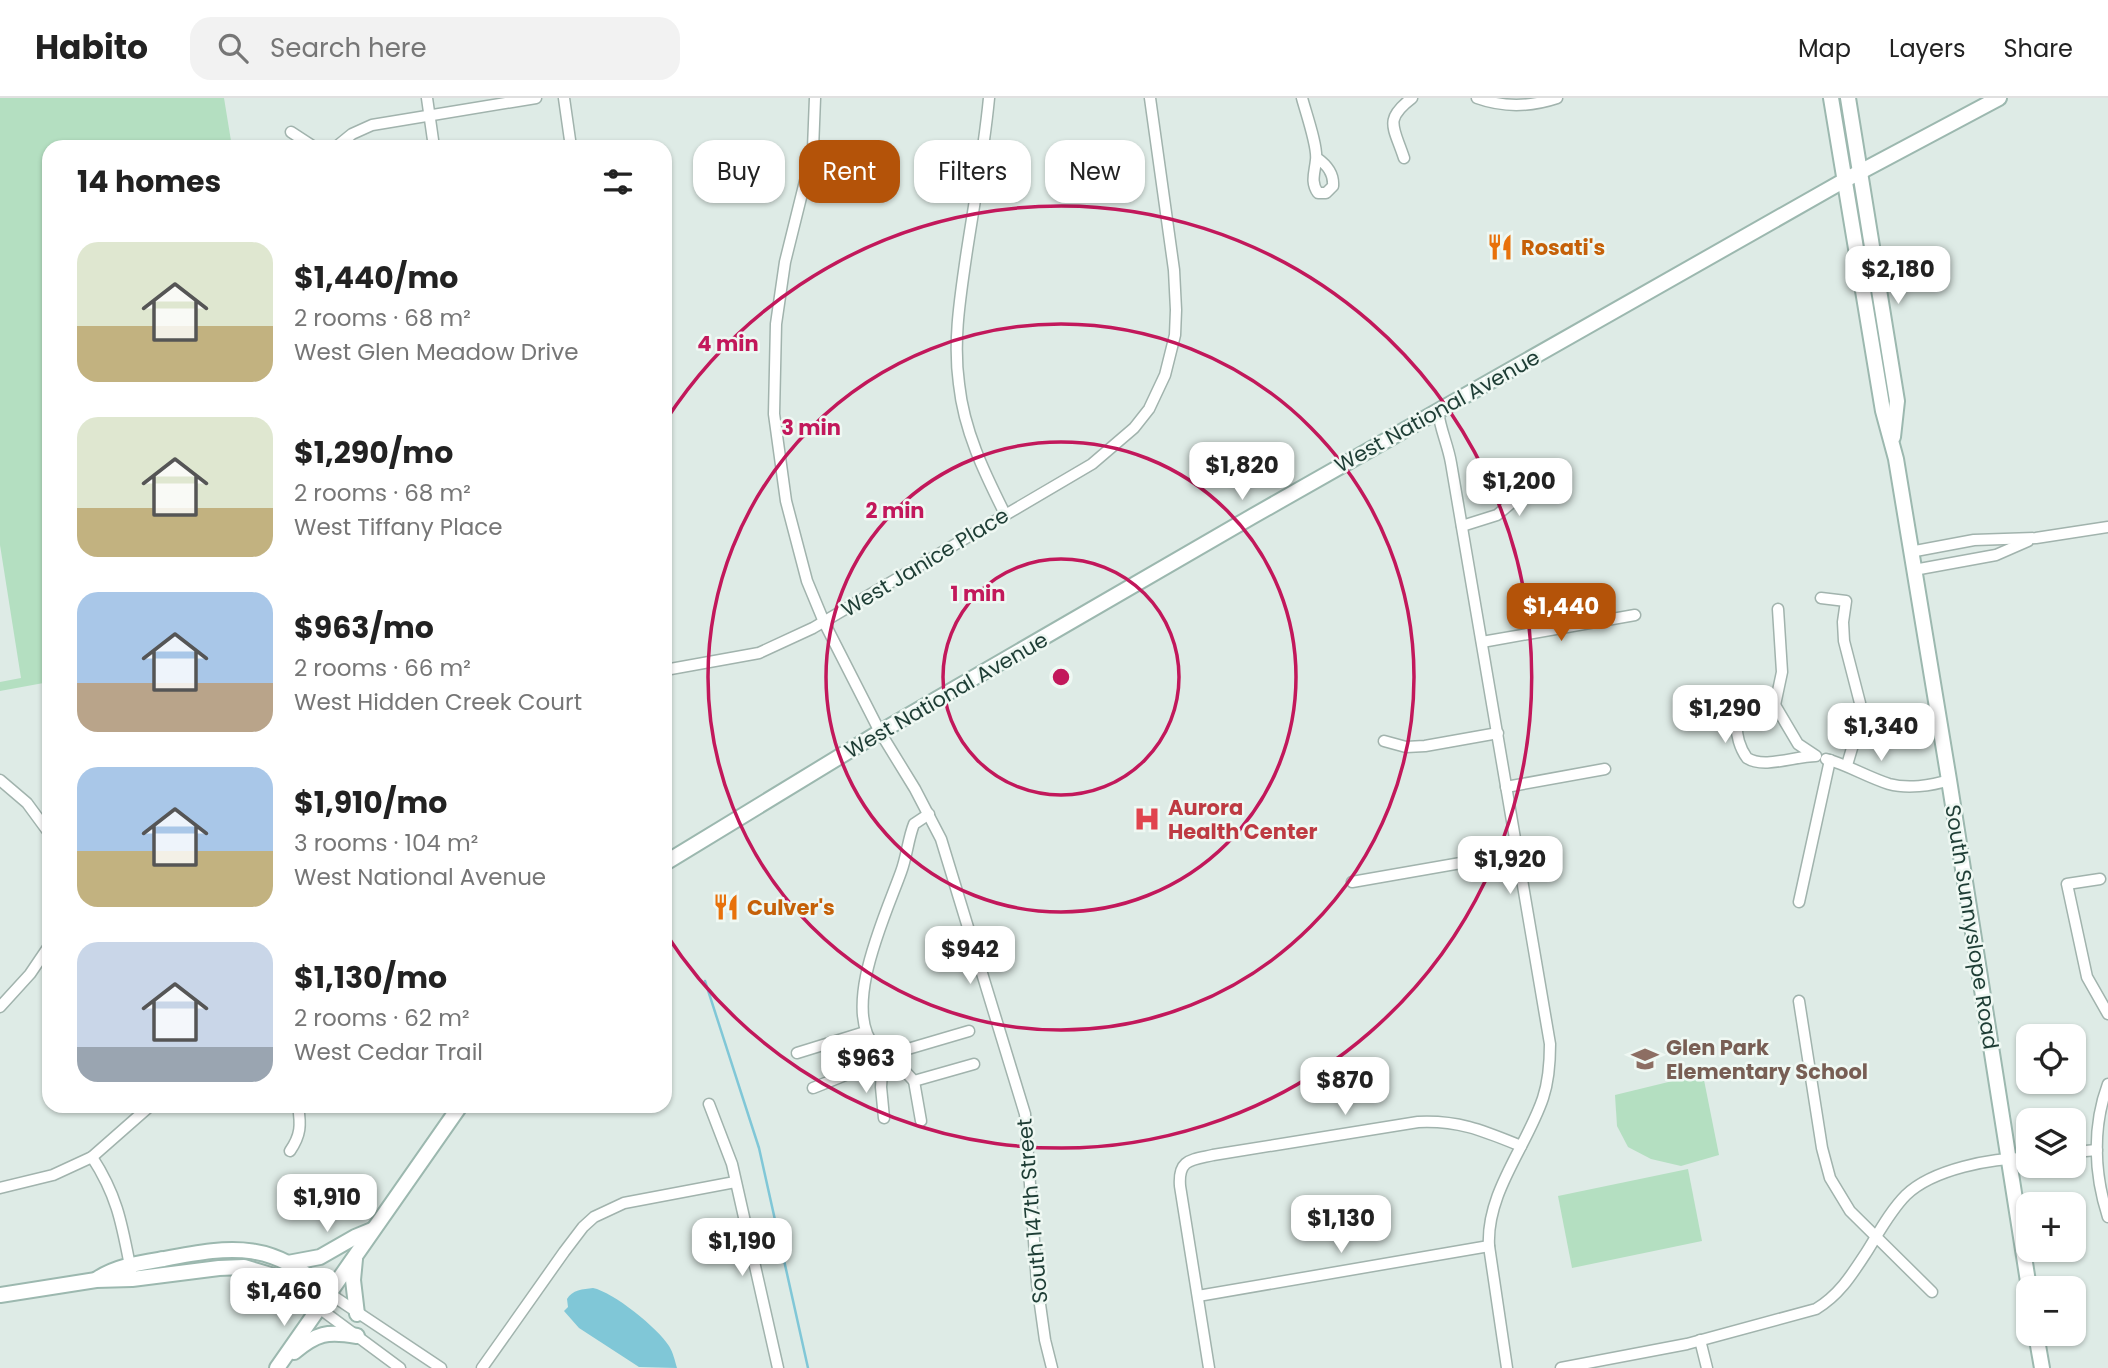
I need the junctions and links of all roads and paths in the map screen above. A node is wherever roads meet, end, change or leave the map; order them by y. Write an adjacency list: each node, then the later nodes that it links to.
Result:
1 (427, 98): 14 (street)
2 (536, 98): 14 (street)
3 (564, 98): 19 (street)
4 (815, 98): 36 (street, South 147th Street)
5 (989, 98): 27 (street)
6 (1150, 98): 27 (street, West Janice Place)
7 (1302, 98): 20 (street)
8 (1412, 98): 21 (street)
9 (1477, 98): 10 (street)
10 (1557, 98)
11 (1831, 98): 23 (street, South Sunnyslope Road)
12 (1848, 98): 22 (street, South Sunnyslope Road)
13 (1999, 98): 22 (street, West National Avenue)
14 (429, 115): 17 (street); 18 (street)
15 (291, 132): 16 (street)
16 (303, 140)
17 (346, 140)
18 (433, 140)
19 (570, 140)
20 (1317, 158)
21 (1404, 158)
22 (1859, 172): 23 (street, West National Avenue); 25 (street, South Sunnyslope Road)
23 (1844, 180): 24 (street, West National Avenue); 25 (street, South Sunnyslope Road)
24 (1438, 411): 28 (street); 40 (street, West National Avenue)
25 (1893, 442): 31 (street, South Sunnyslope Road)
26 (1562, 475): 28 (street)
27 (1004, 514): 36 (street, West Janice Place)
28 (1462, 526): 37 (street)
29 (2108, 527): 30 (street)
30 (2036, 538): 31 (street); 32 (street)
31 (1910, 552): 32 (street, South Sunnyslope Road)
32 (1914, 570): 48 (street, South Sunnyslope Road)
33 (1821, 598): 45 (street)
34 (1778, 610): 39 (street)
35 (1634, 615): 37 (street)
36 (824, 622): 38 (street, West Janice Place); 40 (street, South 147th Street)
37 (1482, 642): 41 (street)
38 (672, 669)
39 (1774, 705): 43 (street); 43 (street)
40 (880, 732): 50 (street, South 147th Street); 53 (street, West National Avenue)
41 (1498, 733): 42 (street); 49 (street)
42 (1384, 741)
43 (1816, 756): 44 (street)
44 (1830, 760): 45 (street); 56 (street)
45 (1847, 765): 48 (street)
46 (1605, 769): 49 (street)
47 (0, 780): 51 (street)
48 (1949, 780): 84 (street, South Sunnyslope Road)
49 (1506, 786): 52 (street)
50 (929, 814): 62 (street); 110 (street, South 147th Street)
51 (42, 817)
52 (1518, 853): 55 (street); 79 (street)
53 (672, 859)
54 (2100, 879): 60 (street)
55 (1352, 882)
56 (1799, 902)
57 (42, 956): 59 (street)
58 (1799, 1001): 90 (street)
59 (0, 1007)
60 (2108, 1014)
61 (969, 1031): 64 (street)
62 (865, 1032): 63 (street); 65 (street)
63 (875, 1047): 64 (street); 66 (street)
64 (901, 1051): 68 (street)
65 (797, 1053)
66 (873, 1064): 69 (street); 72 (street)
67 (974, 1064): 70 (street)
68 (900, 1066): 69 (street); 70 (street)
69 (882, 1072): 77 (street)
70 (914, 1081): 78 (street)
71 (2108, 1084): 80 (street)
72 (813, 1088)
73 (709, 1104): 86 (street)
74 (142, 1113): 83 (street)
75 (299, 1113): 81 (street)
76 (455, 1113): 89 (street)
77 (884, 1118)
78 (921, 1121)
79 (1521, 1146): 91 (street); 99 (street)
80 (2097, 1150): 82 (street); 88 (street)
81 (290, 1151)
82 (2086, 1151)
83 (92, 1157): 87 (street); 94 (street)
84 (2008, 1158): 85 (street); 90 (street); 95 (street, South Sunnyslope Road)
85 (2016, 1158)
86 (736, 1182): 108 (street); 109 (street)
87 (0, 1188)
88 (2108, 1217)
89 (372, 1230): 92 (street); 93 (street)
90 (1876, 1237): 96 (street); 103 (street)
91 (1489, 1246): 99 (street); 112 (street)
92 (355, 1256): 97 (street); 101 (street)
93 (288, 1263): 94 (street); 97 (street)
94 (131, 1272): 98 (street); 100 (street)
95 (2027, 1276)
96 (1932, 1292)
97 (330, 1294): 100 (street); 101 (street)
98 (0, 1295)
99 (1198, 1296): 111 (street)
100 (319, 1308): 102 (street); 105 (street)
101 (357, 1314): 107 (street)
102 (357, 1336): 105 (street); 106 (street)
103 (1700, 1340): 113 (street); 114 (street)
104 (2038, 1346): 115 (street)
105 (277, 1368)
106 (400, 1368)
107 (441, 1368)
108 (482, 1368)
109 (778, 1368)
110 (1052, 1368)
111 (1209, 1368)
112 (1507, 1368)
113 (1561, 1368)
114 (1707, 1368)
115 (2042, 1368)

